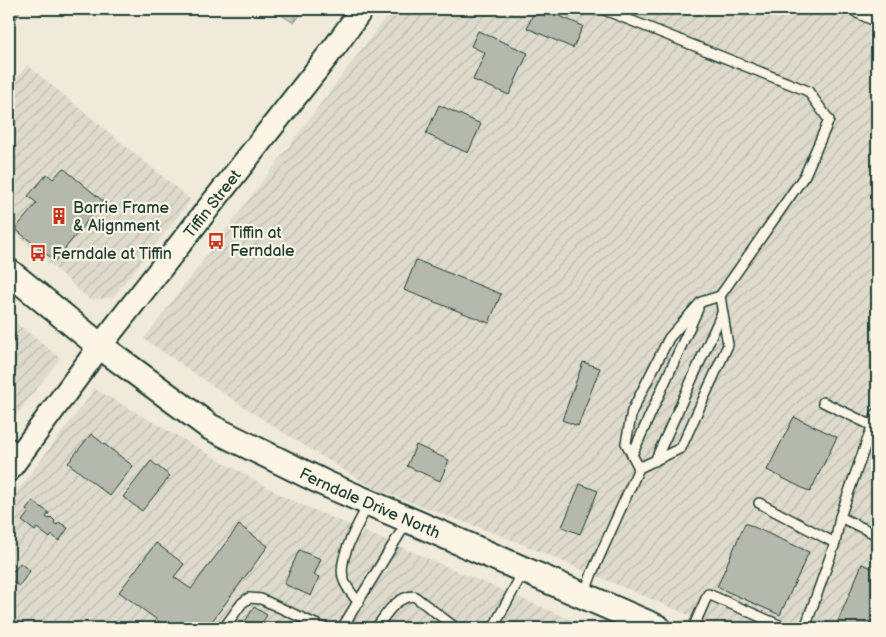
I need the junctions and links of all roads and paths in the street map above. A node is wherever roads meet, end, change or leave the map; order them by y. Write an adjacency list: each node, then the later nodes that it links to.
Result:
1 (362, 9): 9 (street, Tiffin Street)
2 (602, 9): 6 (lane)
3 (859, 9): 4 (street)
4 (877, 17)
5 (9, 272): 9 (main road, Ferndale Drive North)
6 (720, 296): 7 (lane); 8 (lane)
7 (701, 302): 14 (lane); 14 (lane)
8 (722, 312): 15 (lane); 15 (lane)
9 (100, 346): 13 (street, Tiffin Street); 18 (main road, Ferndale Drive North)
10 (823, 402): 12 (lane)
11 (877, 413): 12 (lane)
12 (875, 427): 20 (lane)
13 (16, 447): 17 (street, Tiffin Street)
14 (632, 455): 16 (lane)
15 (655, 461): 16 (lane)
16 (639, 468): 25 (lane)
17 (9, 470)
18 (369, 502): 21 (main road, Ferndale Drive North); 26 (lane)
19 (759, 503): 23 (lane)
20 (840, 517): 22 (lane); 23 (lane)
21 (408, 520): 24 (main road, Ferndale Drive North); 26 (lane)
22 (877, 535)
23 (835, 543): 36 (lane)
24 (524, 570): 25 (main road, Ferndale Drive North); 32 (lane)
25 (584, 596): 33 (main road, Ferndale Drive North)
26 (359, 603): 29 (lane)
27 (224, 628): 28 (lane)
28 (324, 628)
29 (342, 628)
30 (376, 628): 31 (lane)
31 (456, 628)
32 (493, 628)
33 (658, 628)
34 (693, 628): 35 (lane)
35 (786, 628)
36 (804, 628)

